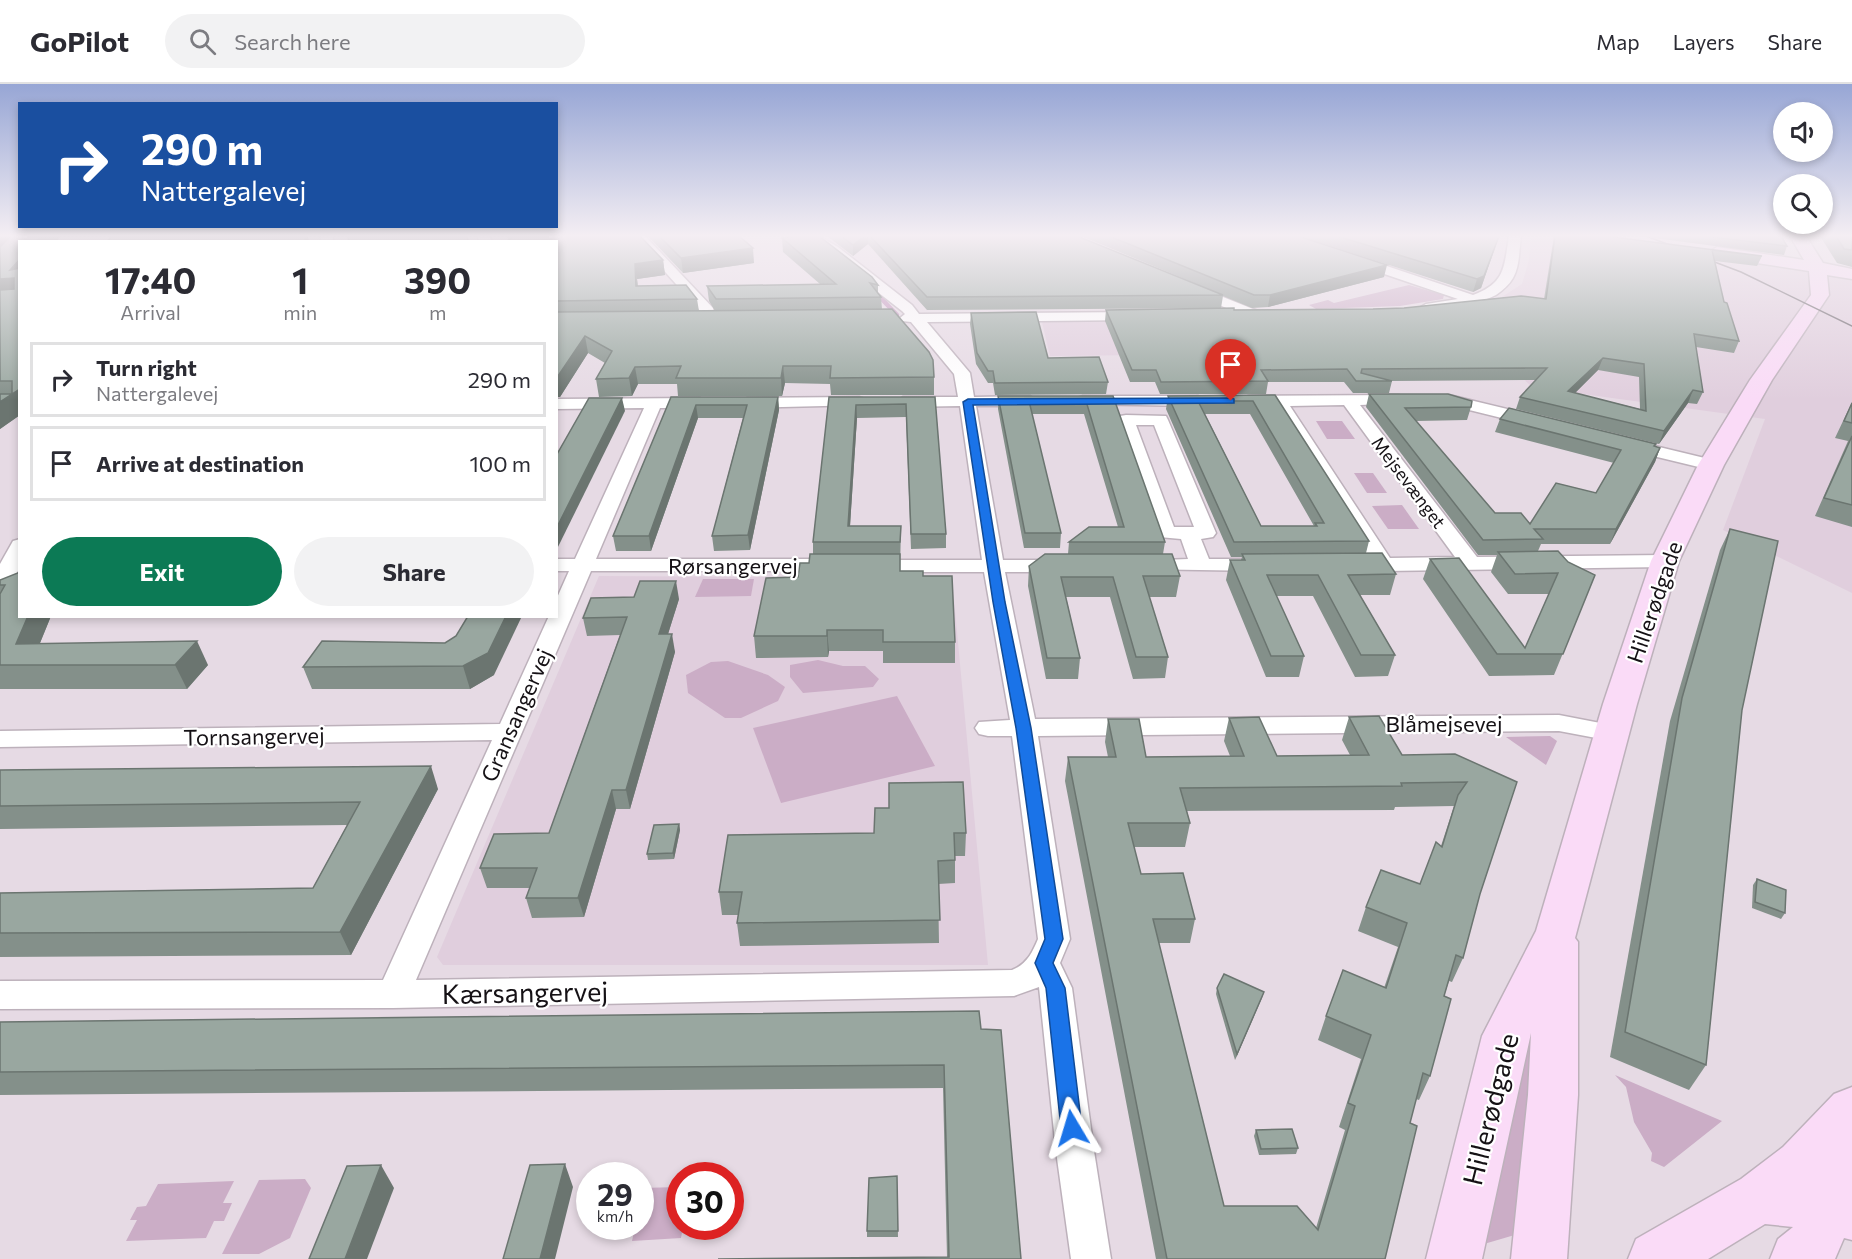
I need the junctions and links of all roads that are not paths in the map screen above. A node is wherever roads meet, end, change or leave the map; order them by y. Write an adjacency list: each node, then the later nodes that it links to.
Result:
1 (689, 291): 15 (street)
2 (885, 291): 13 (street)
3 (1199, 291): 9 (street)
4 (1447, 291): 7 (street)
5 (1491, 291): 7 (street)
6 (1821, 291): 27 (street, Hillerødgade)
7 (1471, 299): 8 (street)
8 (1415, 310)
9 (1253, 314): 10 (street); 11 (street)
10 (1271, 314)
11 (1219, 315)
12 (1149, 316): 13 (street)
13 (916, 318): 14 (street); 19 (street)
14 (890, 319)
15 (709, 321)
16 (1135, 400): 18 (street); 19 (street); 24 (street)
17 (1348, 400): 18 (street); 25 (street); 31 (street, Mejsevænget)
18 (1279, 401): 36 (street)
19 (968, 402): 21 (street); 37 (street)
20 (712, 403): 23 (street)
21 (736, 403)
22 (558, 404): 23 (street)
23 (654, 404): 33 (street, Gransangervej)
24 (1142, 420): 28 (street); 28 (street)
25 (1550, 425)
26 (1607, 439): 27 (street)
27 (1711, 465): 30 (street, Hillerødgade)
28 (1189, 533): 40 (street)
29 (18, 549): 41 (street)
30 (1665, 561): 31 (street); 45 (street, Hillerødgade)
31 (1471, 564): 36 (street)
32 (558, 565): 33 (street, Rørsangervej)
33 (582, 565): 37 (street, Rørsangervej); 44 (street, Gransangervej)
34 (1281, 565): 40 (street)
35 (1338, 565): 36 (street)
36 (1384, 565)
37 (994, 566): 38 (street, Rørsangervej); 43 (street)
38 (1086, 566)
39 (1121, 566): 40 (street)
40 (1201, 566)
41 (7, 573)
42 (988, 728): 43 (street, Blåmejsevej)
43 (1024, 728): 45 (street, Blåmejsevej); 48 (street)
44 (508, 732): 46 (street, Tornsangervej); 49 (street, Gransangervej)
45 (1612, 733): 47 (street, Hillerødgade)
46 (0, 739)
47 (1557, 931): 55 (street, Hillerødgade); 56 (street, Hillerødgade)
48 (1044, 963): 49 (street, Kærsangervej); 54 (street)
49 (393, 994): 50 (street, Kærsangervej)
50 (0, 996)
51 (1850, 1112): 52 (street); 53 (street)
52 (1760, 1197): 53 (street); 57 (street)
53 (1841, 1210): 58 (street)
54 (1091, 1259)
55 (1454, 1259)
56 (1539, 1259)
57 (1656, 1259)
58 (1798, 1259)

